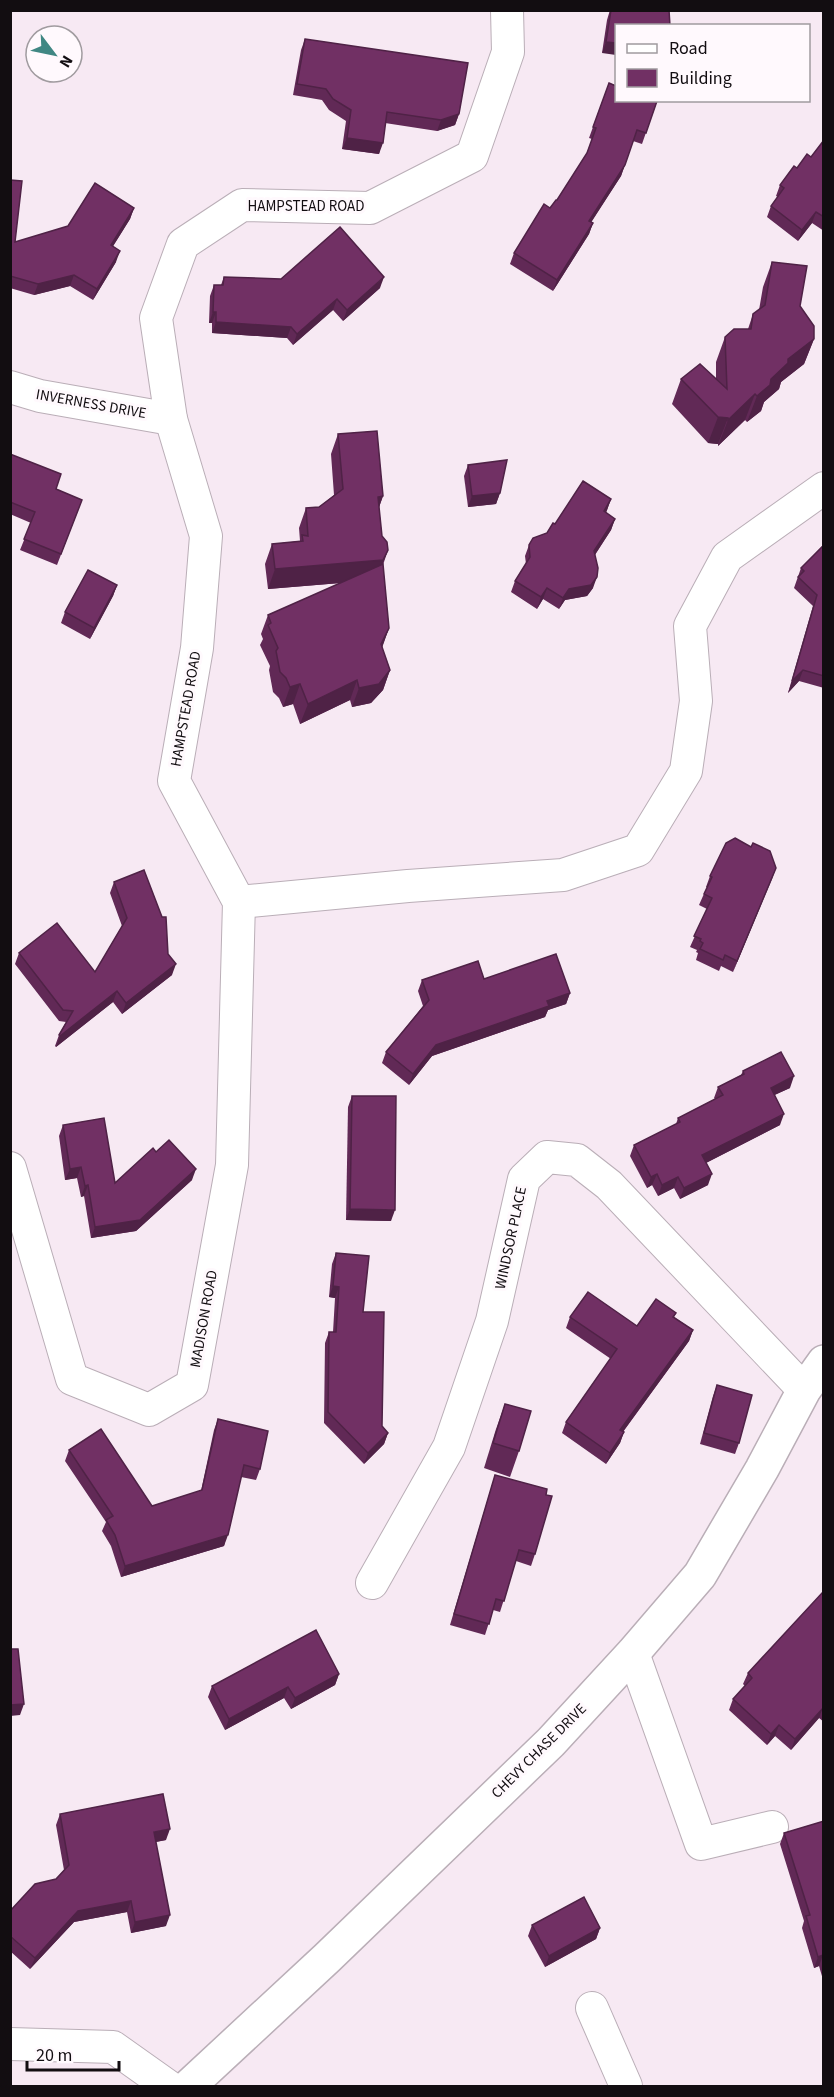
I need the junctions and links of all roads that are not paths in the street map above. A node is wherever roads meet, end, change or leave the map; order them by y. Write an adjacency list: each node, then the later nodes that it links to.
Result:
1 (507, 10): 3 (street, HAMPSTEAD ROAD)
2 (10, 387): 3 (street, INVERNESS DRIVE)
3 (171, 418): 5 (street, HAMPSTEAD ROAD)
4 (824, 488): 5 (street)
5 (238, 902): 6 (street, MADISON ROAD)
6 (10, 1168)
7 (824, 1362): 8 (main road, CHEVY CHASE DRIVE)
8 (804, 1390): 9 (street, WINDSOR PLACE); 10 (main road, CHEVY CHASE DRIVE)
9 (372, 1583)
10 (633, 1653): 11 (street); 15 (main road, CHEVY CHASE DRIVE)
11 (772, 1827)
12 (592, 2008): 16 (street)
13 (10, 2044): 14 (street)
14 (168, 2086)
15 (189, 2086)
16 (626, 2086)

